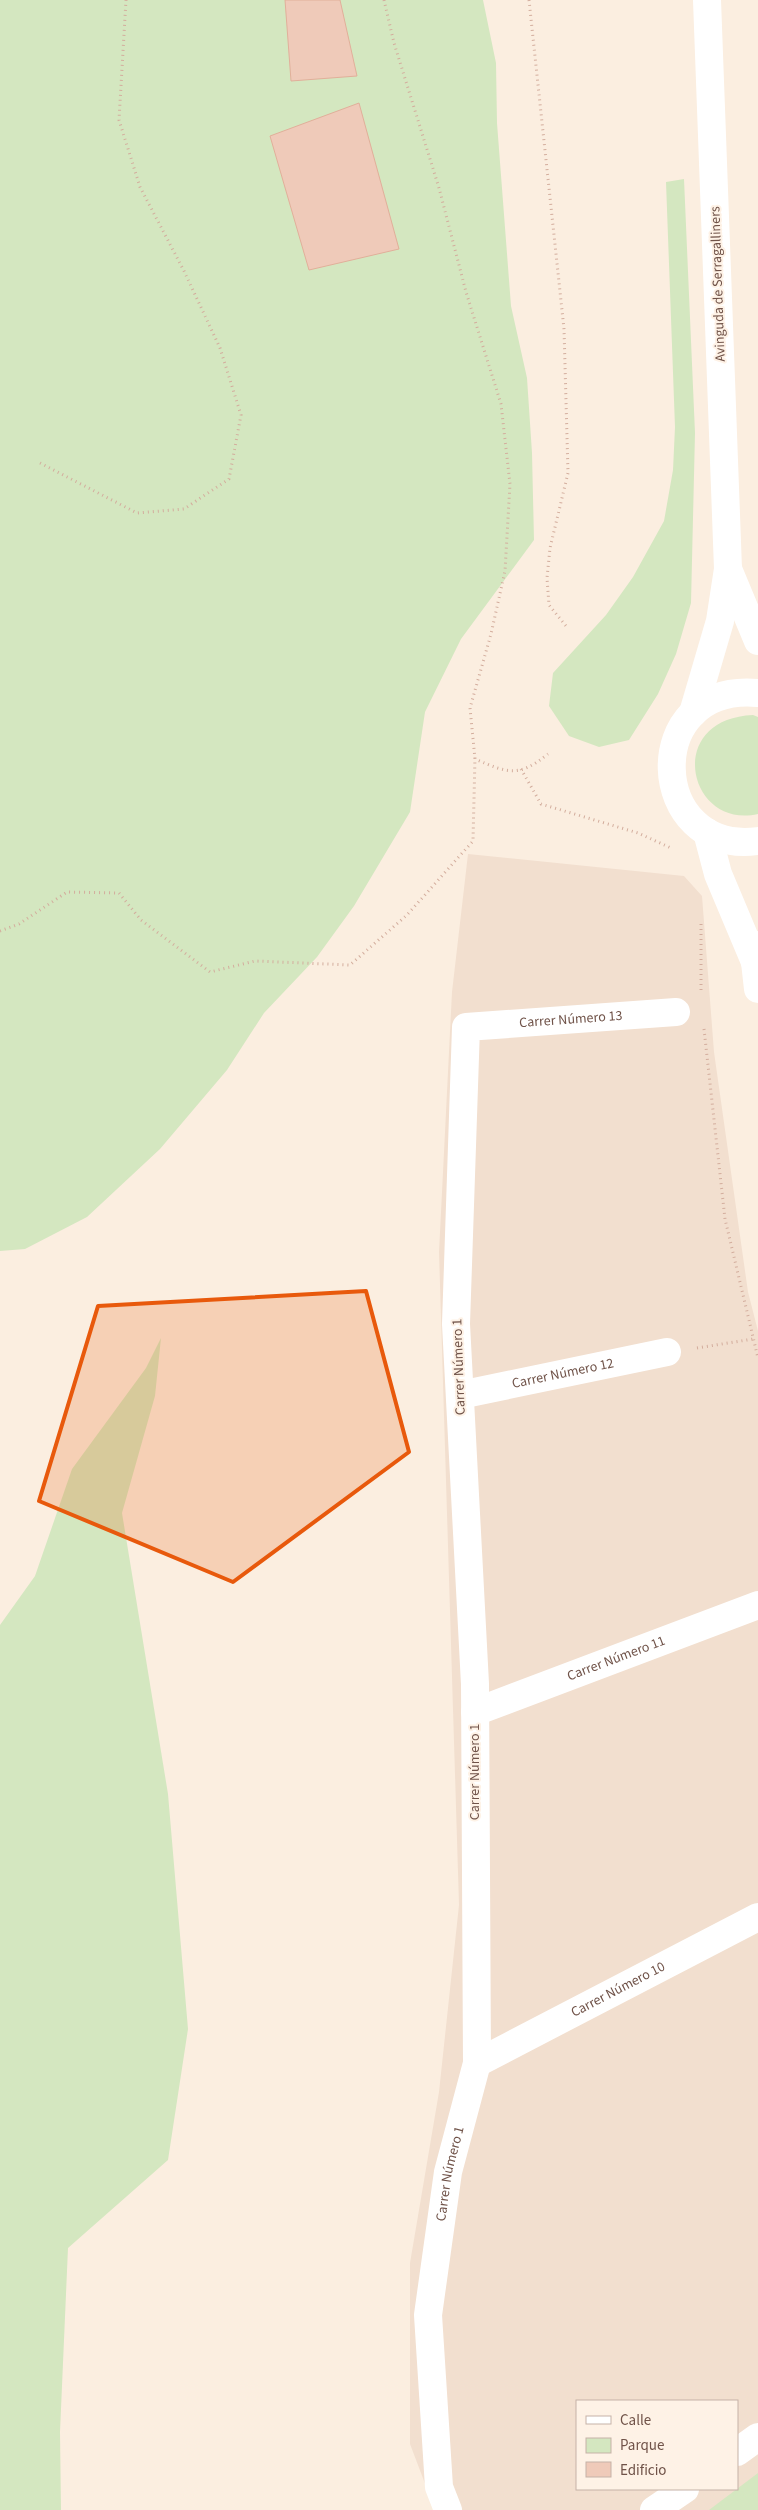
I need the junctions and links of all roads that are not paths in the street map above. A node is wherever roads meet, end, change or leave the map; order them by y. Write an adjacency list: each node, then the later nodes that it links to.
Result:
1 (707, 0): 2 (street, Avinguda de Serragalliners)
2 (728, 569): 3 (street, Avinguda de Serragalliners); 5 (street, Avinguda de Serragalliners)
3 (758, 641)
4 (758, 693): 5 (street)
5 (693, 713): 6 (street)
6 (707, 832): 7 (street); 9 (street)
7 (758, 841)
8 (758, 926): 9 (street)
9 (755, 962): 10 (street)
10 (758, 989)
11 (676, 1012): 12 (street, Carrer Número 13)
12 (466, 1027): 14 (street, Carrer Número 1)
13 (667, 1352): 14 (street, Carrer Número 12)
14 (460, 1395): 16 (street, Carrer Número 1)
15 (758, 1605): 16 (street, Carrer Número 11)
16 (474, 1712): 18 (street, Carrer Número 1)
17 (758, 1917): 18 (street, Carrer Número 10)
18 (477, 2063): 22 (street, Carrer Número 1)
19 (758, 2437): 20 (street)
20 (738, 2451)
21 (684, 2490): 23 (street)
22 (448, 2510)
23 (654, 2510)

